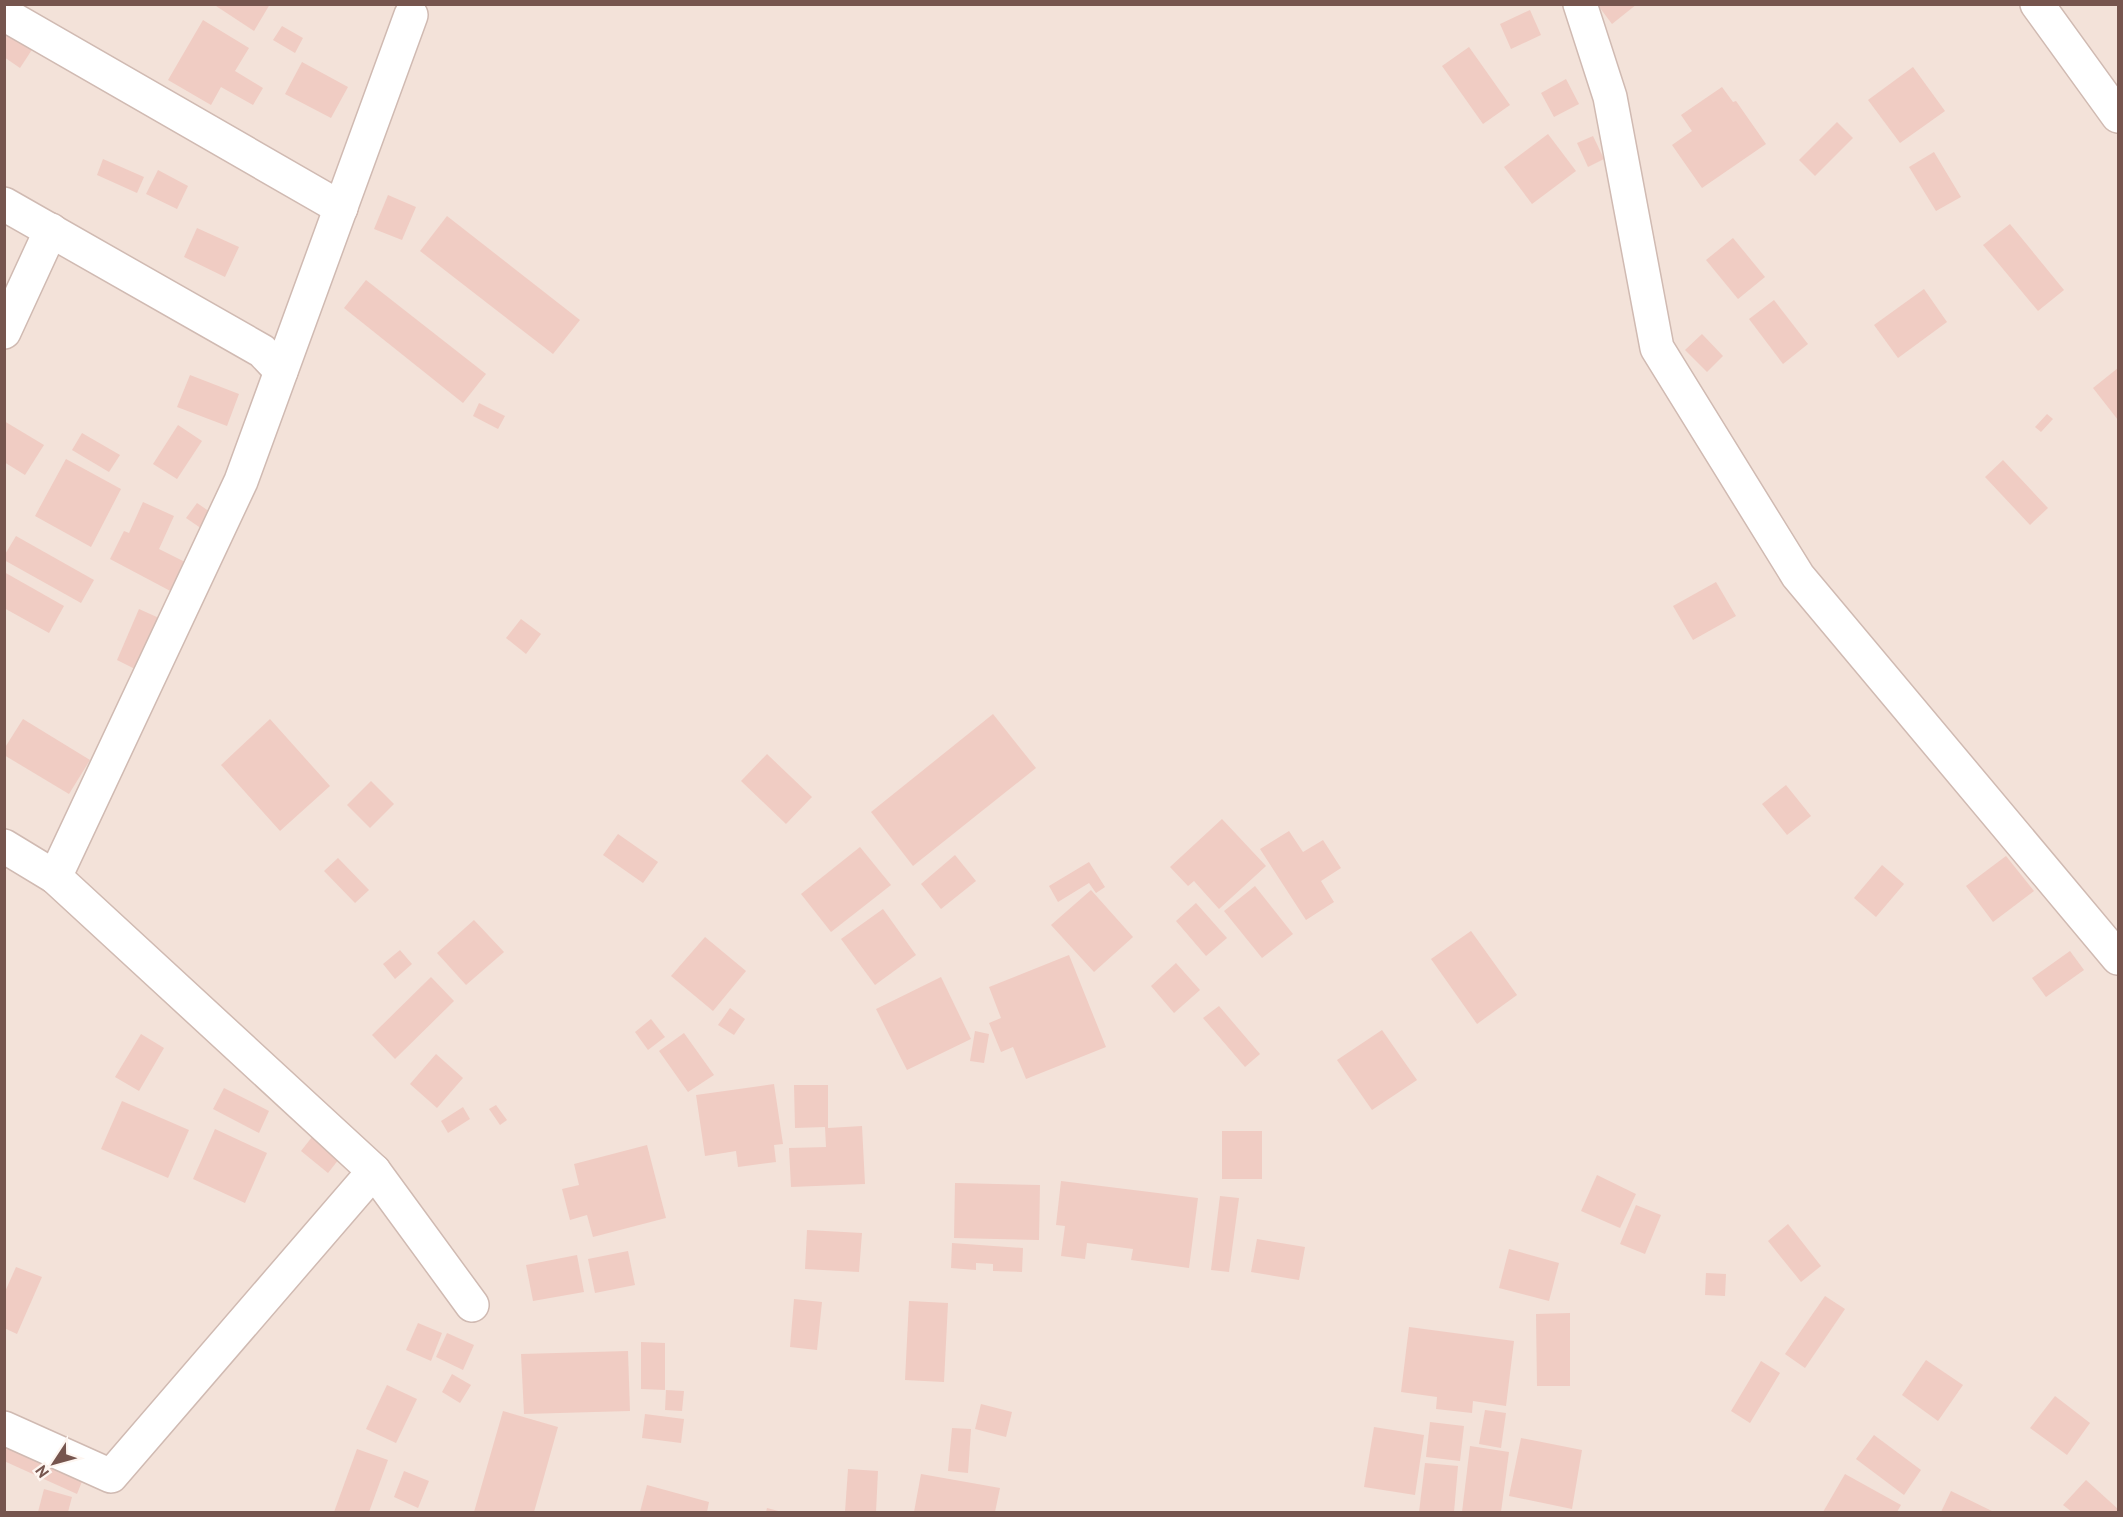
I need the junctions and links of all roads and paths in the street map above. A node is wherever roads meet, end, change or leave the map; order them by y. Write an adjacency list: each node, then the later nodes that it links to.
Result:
1 (1580, 4): 13 (street)
2 (2037, 4): 5 (street)
3 (407, 8): 7 (street)
4 (4, 14): 7 (street)
5 (2118, 116)
6 (4, 204): 8 (street)
7 (341, 207): 10 (street)
8 (51, 230): 9 (street); 10 (street)
9 (4, 332)
10 (281, 371): 12 (street)
11 (4, 846): 12 (street)
12 (55, 877): 14 (street)
13 (2118, 958)
14 (374, 1171): 15 (street); 16 (street)
15 (472, 1305)
16 (4, 1428)

